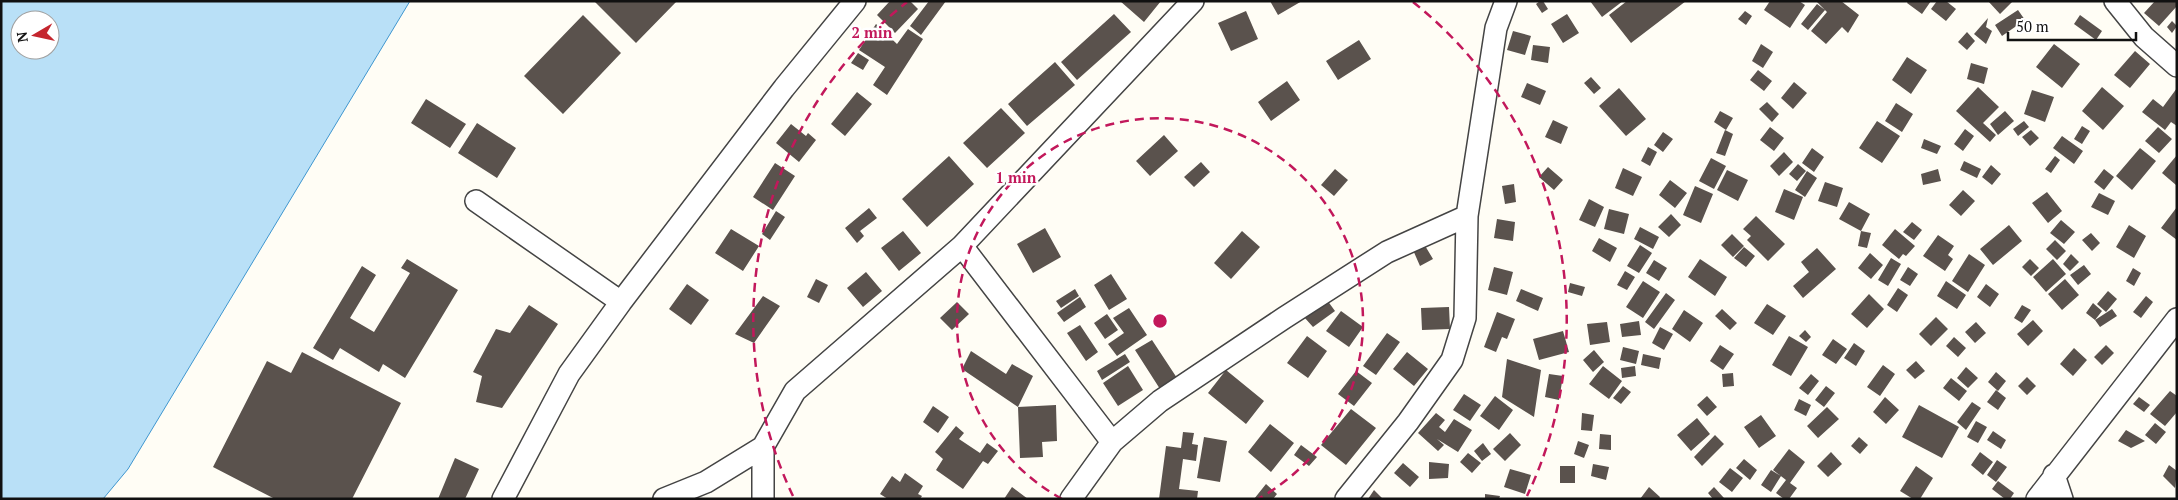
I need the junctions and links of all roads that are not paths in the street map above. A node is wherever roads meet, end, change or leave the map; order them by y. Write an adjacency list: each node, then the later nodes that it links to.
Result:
1 (855, 1): 9 (street)
2 (1193, 1): 8 (street)
3 (1506, 1): 7 (street)
4 (2115, 1): 5 (street)
5 (2177, 66)
6 (476, 201): 9 (street)
7 (1467, 216): 11 (street); 18 (street)
8 (962, 246): 11 (street); 12 (street)
9 (621, 302): 14 (street)
10 (2177, 319): 13 (street)
11 (1112, 442): 17 (street)
12 (763, 447): 15 (street); 16 (street)
13 (2054, 475): 19 (street); 20 (street)
14 (502, 499)
15 (664, 499)
16 (763, 499)
17 (1071, 499)
18 (1346, 499)
19 (2037, 499)
20 (2062, 499)

